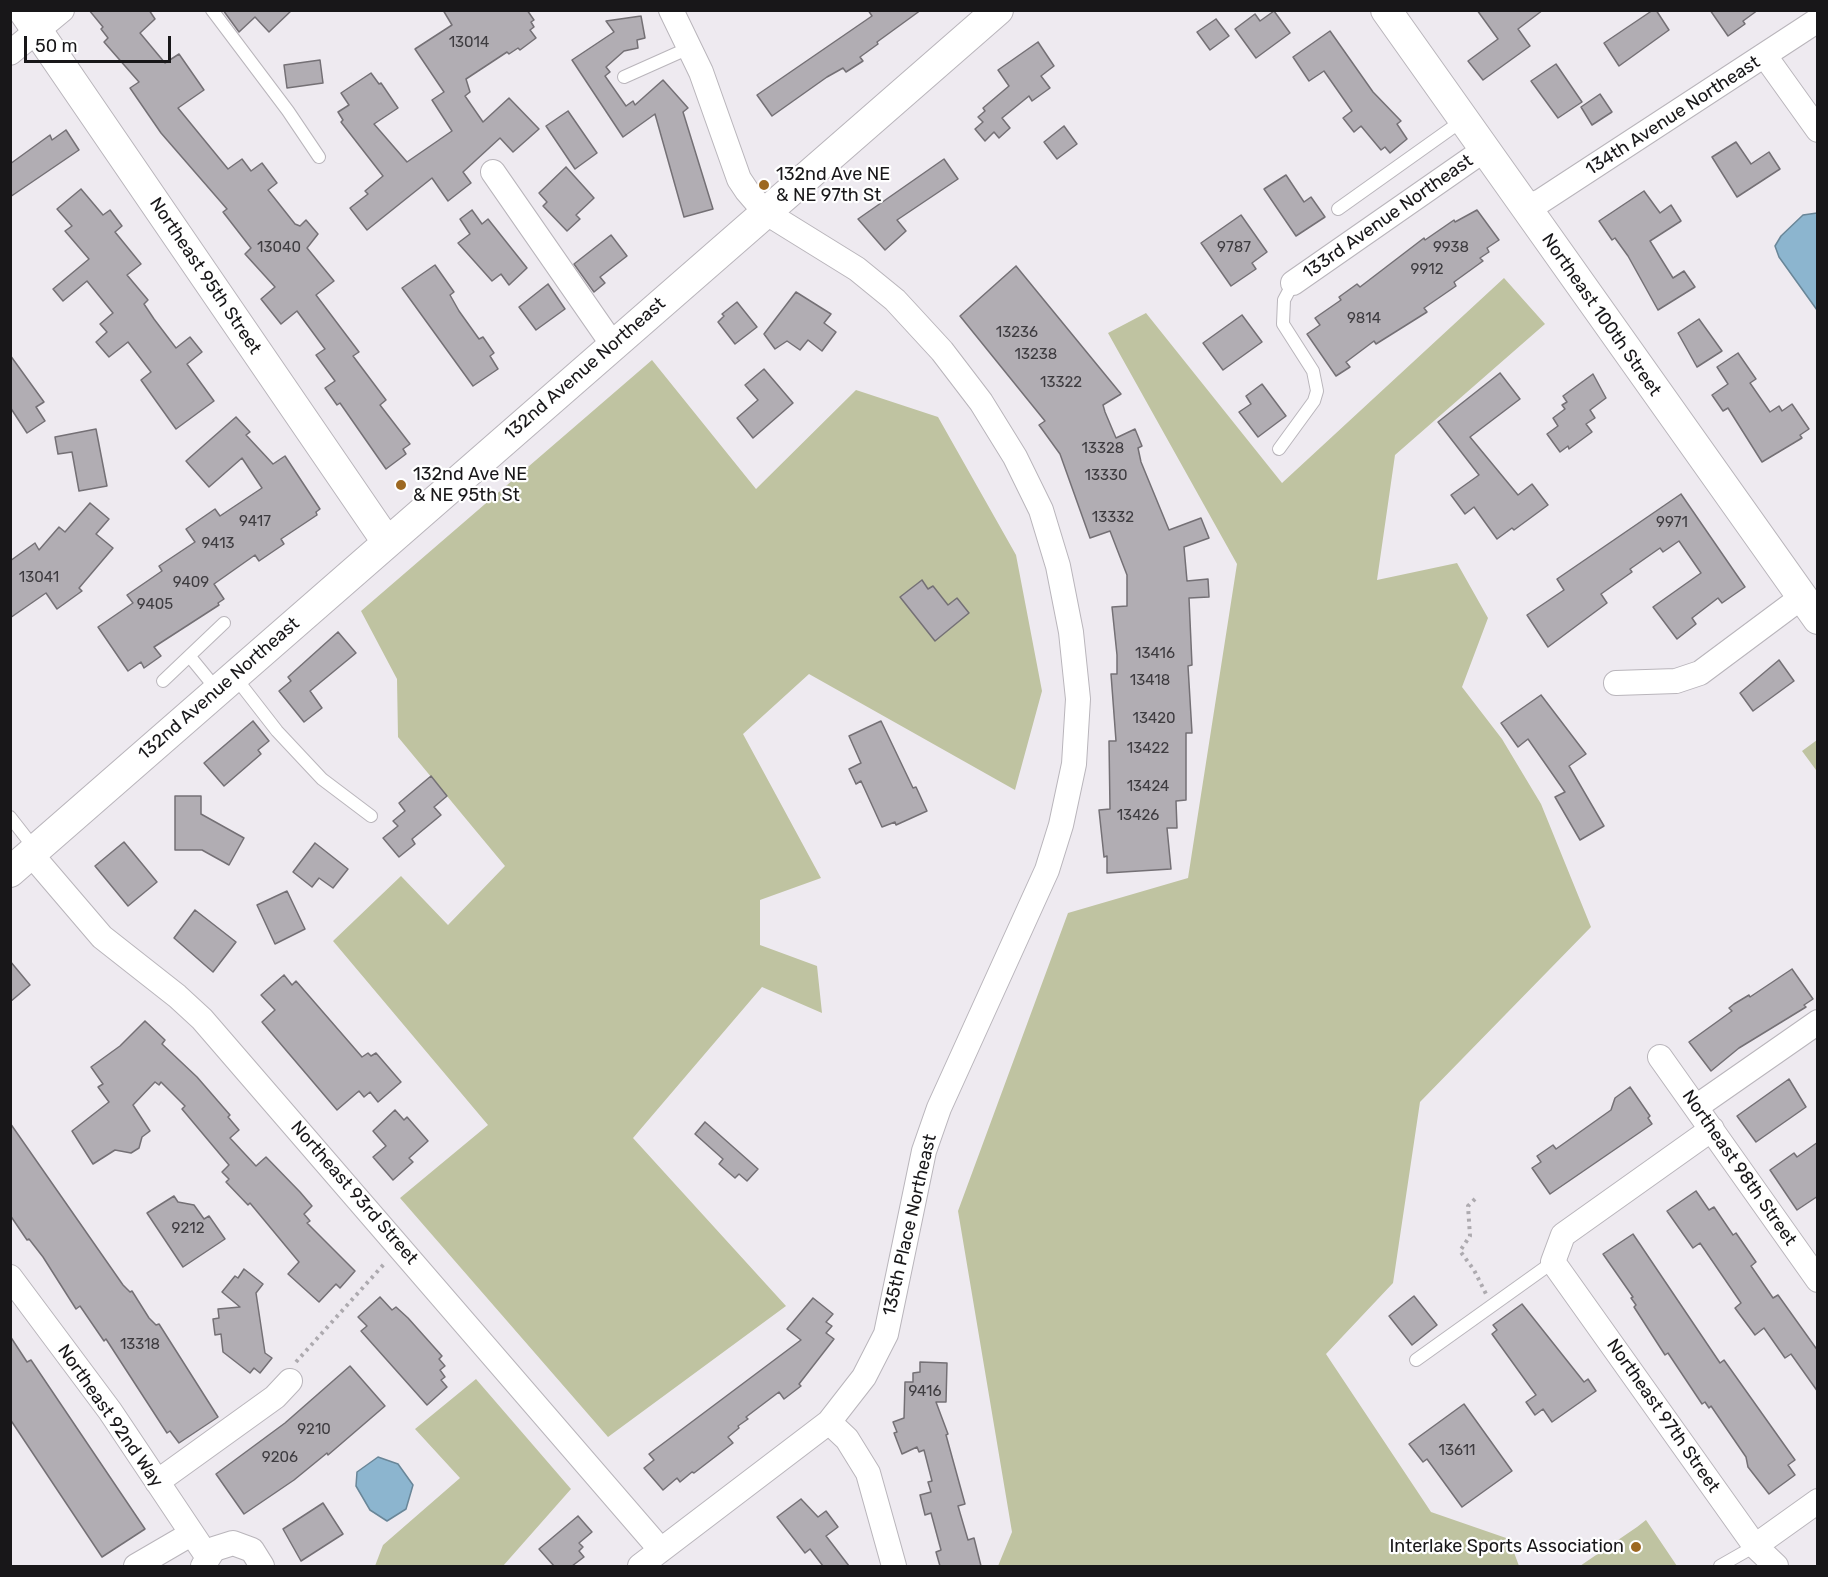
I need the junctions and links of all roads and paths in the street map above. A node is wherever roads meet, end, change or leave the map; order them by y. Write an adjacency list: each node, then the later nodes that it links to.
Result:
1 (62, 10): 7 (street)
2 (212, 10): 15 (lane)
3 (671, 10): 8 (street)
4 (998, 10): 19 (street, 132nd Avenue Northeast)
5 (1386, 10): 12 (street, Northeast 100th Street)
6 (1818, 20): 10 (street, 134th Avenue Northeast)
7 (30, 21): 9 (street); 23 (street, Northeast 95th Street)
8 (689, 48): 11 (lane); 19 (street)
9 (10, 54)
10 (1765, 56): 13 (street); 18 (street, 134th Avenue Northeast)
11 (624, 77)
12 (1463, 120): 14 (street, Northeast 100th Street); 17 (lane)
13 (1818, 130)
14 (1484, 150): 18 (street, Northeast 100th Street); 20 (street, 133rd Avenue Northeast)
15 (319, 157)
16 (493, 172): 21 (street)
17 (1338, 208)
18 (1525, 208): 24 (street, Northeast 100th Street)
19 (765, 212): 21 (street, 132nd Avenue Northeast); 46 (street, 135th Place Northeast)
20 (1293, 283): 22 (lane)
21 (613, 345): 23 (street, 132nd Avenue Northeast)
22 (1279, 449)
23 (387, 542): 28 (street, 132nd Avenue Northeast)
24 (1810, 608): 29 (street)
25 (224, 623): 26 (lane)
26 (191, 658): 27 (lane); 28 (lane)
27 (164, 681)
28 (226, 683): 30 (lane); 32 (street, 132nd Avenue Northeast)
29 (1616, 683)
30 (371, 816)
31 (10, 817): 32 (lane)
32 (26, 858): 38 (street, Northeast 93rd Street)
33 (1818, 1022): 35 (street)
34 (1660, 1057): 35 (street, Northeast 98th Street)
35 (1696, 1107): 36 (street, Northeast 98th Street)
36 (1712, 1129): 39 (street, Northeast 98th Street); 40 (street)
37 (1475, 1199): 43 (path)
38 (400, 1247): 45 (path); 51 (street, Northeast 93rd Street)
39 (1809, 1250): 42 (street, Northeast 98th Street)
40 (1553, 1262): 43 (lane); 50 (street, Northeast 97th Street)
41 (10, 1277): 47 (street, Northeast 92nd Way)
42 (1818, 1280)
43 (1494, 1306): 44 (lane)
44 (1416, 1360)
45 (290, 1381): 47 (street)
46 (829, 1422): 51 (street, 135th Place Northeast); 56 (street)
47 (157, 1482): 49 (street, Northeast 92nd Way)
48 (1818, 1501): 50 (street)
49 (191, 1534): 52 (street, Northeast 92nd Way); 53 (street)
50 (1755, 1546): 57 (lane); 58 (street, Northeast 97th Street)
51 (660, 1549): 55 (street, 135th Place Northeast)
52 (205, 1561): 54 (street, Northeast 92nd Way)
53 (136, 1566)
54 (262, 1566)
55 (640, 1566)
56 (894, 1566)
57 (1719, 1566)
58 (1776, 1566)

